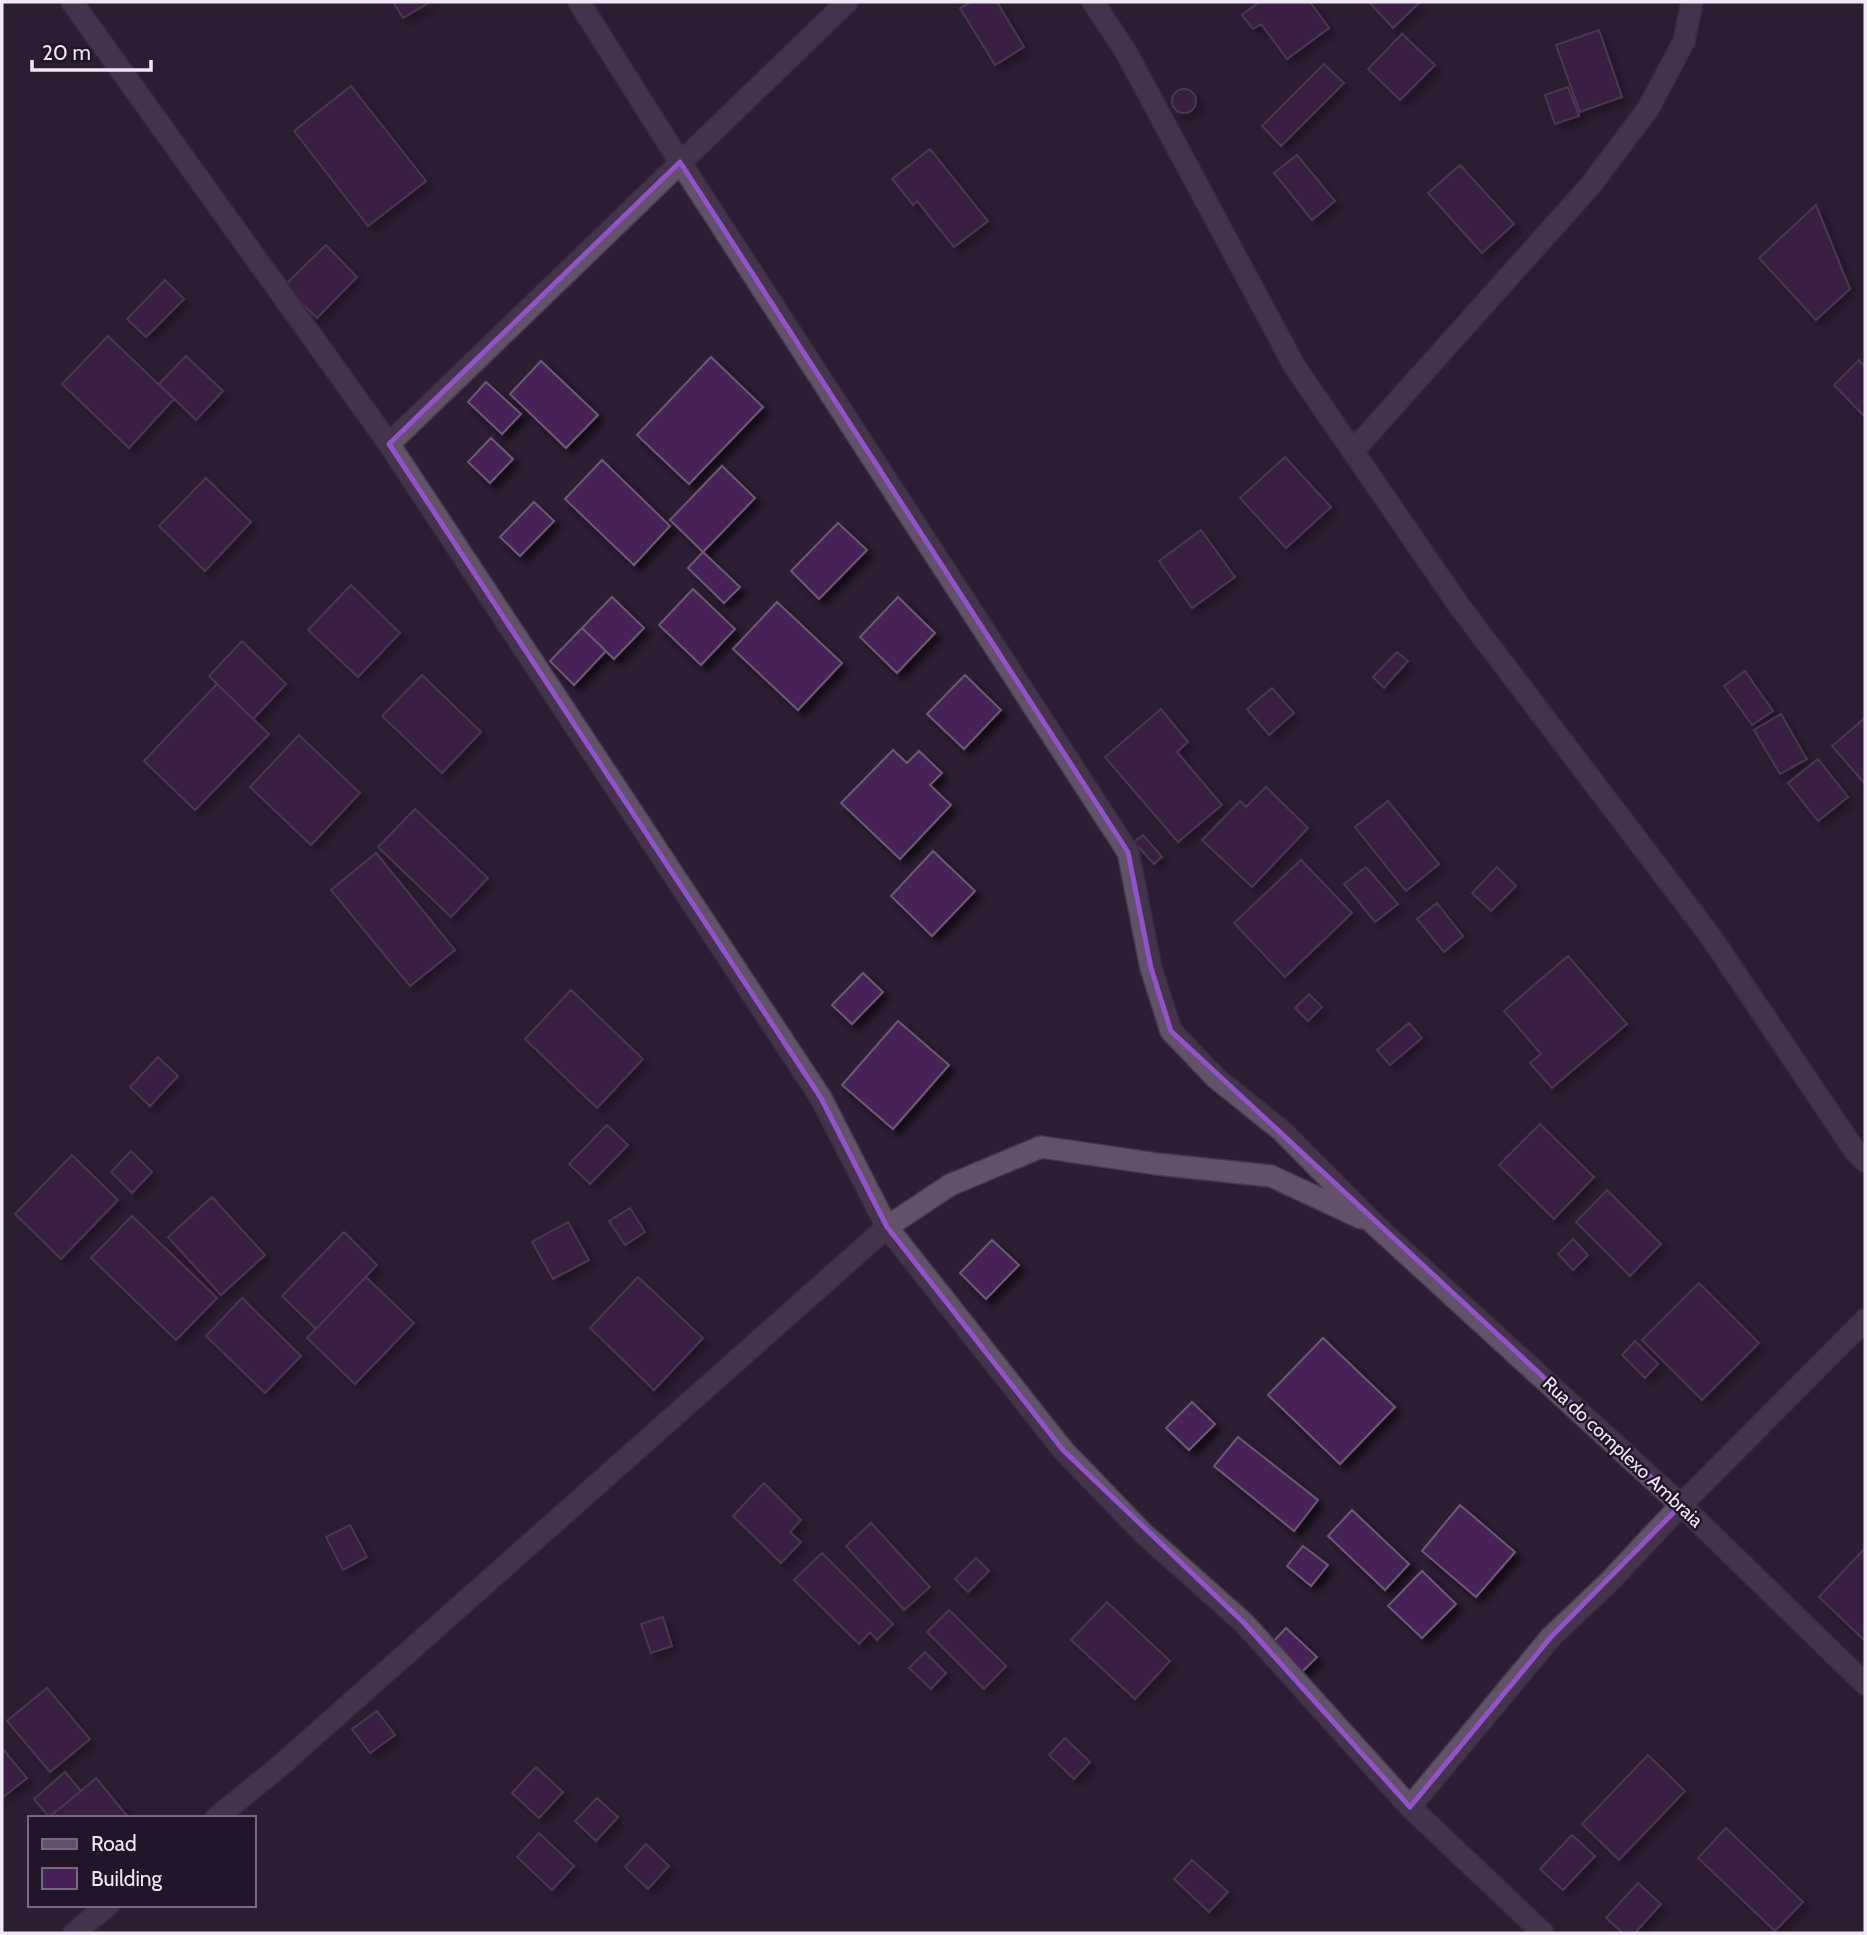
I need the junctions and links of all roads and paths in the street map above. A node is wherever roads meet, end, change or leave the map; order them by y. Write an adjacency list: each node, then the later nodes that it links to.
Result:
1 (72, 2): 7 (street)
2 (579, 2): 6 (street)
3 (847, 2): 6 (street)
4 (1093, 2): 8 (street)
5 (1692, 2): 8 (street)
6 (680, 162): 7 (street); 10 (street)
7 (389, 444): 11 (street)
8 (1354, 450): 9 (street)
9 (1865, 1161)
10 (1375, 1225): 11 (street); 13 (street, Rua do complexo Ambraia)
11 (887, 1227): 15 (street); 16 (street)
12 (1865, 1320): 13 (street)
13 (1681, 1505): 14 (street, Rua do complexo Ambraia); 15 (street)
14 (1865, 1684)
15 (1410, 1807): 19 (street)
16 (218, 1816)
17 (106, 1907): 18 (street)
18 (74, 1933)
19 (1544, 1933)

